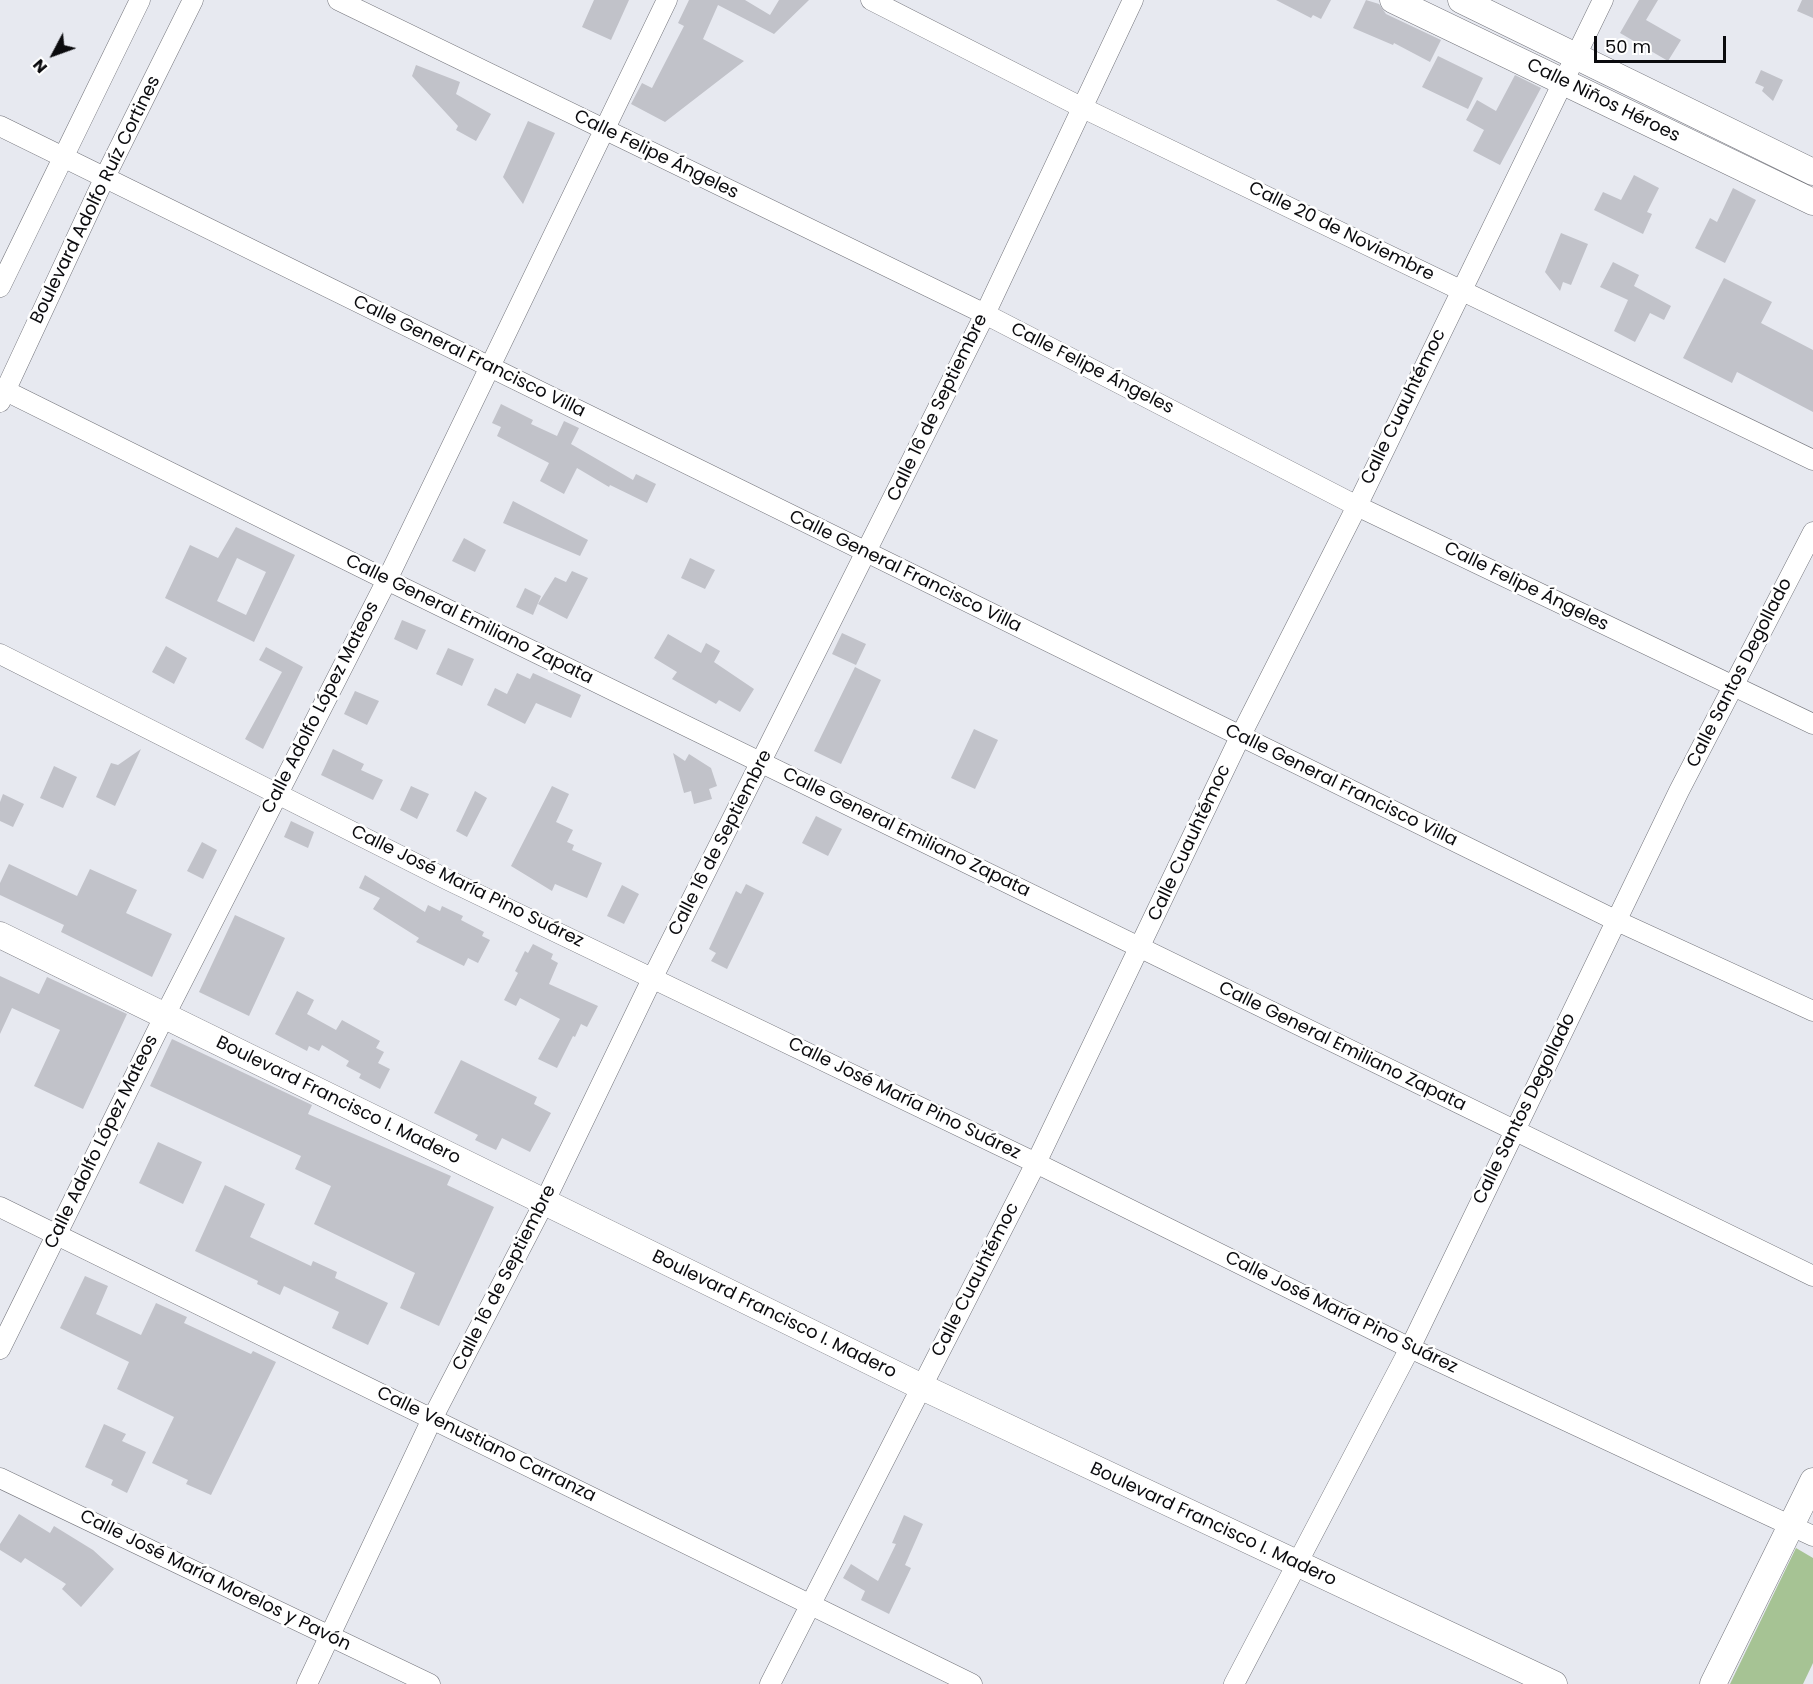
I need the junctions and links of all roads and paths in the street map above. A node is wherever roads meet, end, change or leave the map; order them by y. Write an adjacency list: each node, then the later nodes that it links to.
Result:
1 (140, 0): 15 (street)
2 (193, 0): 17 (street, Boulevard Adolfo Ruíz Cortines)
3 (338, 0): 14 (street, Calle Felipe Ángeles)
4 (667, 0): 14 (street, Calle Adolfo López Mateos)
5 (871, 0): 12 (street, Calle 20 de Noviembre)
6 (1133, 0): 12 (street, Calle 16 de Septiembre)
7 (1393, 0): 11 (street, Calle Niños Héroes)
8 (1461, 0): 10 (street, Calle Niños Héroes)
9 (1603, 0): 10 (street, Calle Cuauhtémoc)
10 (1576, 56): 11 (street, Calle Cuauhtémoc); 16 (street, Calle Niños Héroes)
11 (1563, 82): 18 (street, Calle Niños Héroes); 20 (street, Calle Cuauhtémoc)
12 (1083, 108): 20 (street, Calle 20 de Noviembre); 21 (street, Calle 16 de Septiembre)
13 (0, 126): 15 (street, Calle General Francisco Villa)
14 (605, 130): 21 (street, Calle Felipe Ángeles); 22 (street, Calle Adolfo López Mateos)
15 (62, 157): 17 (street, Calle General Francisco Villa); 19 (street)
16 (1813, 172)
17 (104, 179): 22 (street, Calle General Francisco Villa); 23 (street, Boulevard Adolfo Ruíz Cortines)
18 (1813, 202)
19 (0, 287)
20 (1461, 290): 24 (street, Calle 20 de Noviembre); 25 (street, Calle Cuauhtémoc)
21 (985, 314): 25 (street, Calle Felipe Ángeles); 27 (street, Calle 16 de Septiembre)
22 (490, 366): 27 (street, Calle General Francisco Villa); 28 (street, Calle Adolfo López Mateos)
23 (2, 394): 28 (street, Calle General Emiliano Zapata)
24 (1813, 460)
25 (1357, 506): 30 (street, Calle Felipe Ángeles); 32 (street, Calle Cuauhtémoc)
26 (1813, 532): 30 (street, Calle Santos Degollado)
27 (866, 554): 32 (street, Calle General Francisco Villa); 33 (street, Calle 16 de Septiembre)
28 (387, 580): 33 (street, Calle General Emiliano Zapata); 34 (street, Calle Adolfo López Mateos)
29 (0, 654): 34 (street, Calle José María Pino Suárez)
30 (1734, 687): 31 (street, Calle Felipe Ángeles); 35 (street, Calle Santos Degollado)
31 (1813, 724)
32 (1240, 737): 35 (street, Calle General Francisco Villa); 37 (street, Calle Cuauhtémoc)
33 (762, 763): 37 (street, Calle General Emiliano Zapata); 38 (street, Calle 16 de Septiembre)
34 (277, 792): 38 (street, Calle José María Pino Suárez); 40 (street, Calle Adolfo López Mateos)
35 (1617, 921): 39 (street, Calle General Francisco Villa); 41 (street, Calle Santos Degollado)
36 (0, 936): 40 (street, Boulevard Francisco I. Madero)
37 (1140, 948): 41 (street, Calle General Emiliano Zapata); 42 (street, Calle Cuauhtémoc)
38 (653, 977): 42 (street, Calle José María Pino Suárez); 43 (street, Calle 16 de Septiembre)
39 (1813, 1011)
40 (165, 1015): 43 (street, Boulevard Francisco I. Madero); 45 (street, Calle Adolfo López Mateos)
41 (1514, 1131): 46 (street, Calle General Emiliano Zapata); 47 (street, Calle Santos Degollado)
42 (1036, 1163): 47 (street, Calle José María Pino Suárez); 49 (street, Calle Cuauhtémoc)
43 (544, 1203): 49 (street, Boulevard Francisco I. Madero); 50 (street, Calle 16 de Septiembre)
44 (0, 1207): 45 (street, Calle Venustiano Carranza)
45 (56, 1234): 48 (street, Calle Adolfo López Mateos); 50 (street, Calle Venustiano Carranza)
46 (1813, 1276)
47 (1410, 1348): 53 (street, Calle José María Pino Suárez); 54 (street, Calle Santos Degollado)
48 (0, 1349)
49 (922, 1387): 54 (street, Boulevard Francisco I. Madero); 55 (street, Calle Cuauhtémoc)
50 (432, 1419): 55 (street, Calle Venustiano Carranza); 56 (street, Calle 16 de Septiembre)
51 (0, 1478): 56 (street, Calle José María Morelos y Pavón)
52 (1813, 1481): 53 (street)
53 (1802, 1530): 63 (street)
54 (1298, 1566): 61 (street, Calle Santos Degollado); 62 (street, Boulevard Francisco I. Madero)
55 (809, 1604): 59 (street, Calle Cuauhtémoc); 60 (street, Calle Venustiano Carranza)
56 (330, 1638): 57 (street, Calle 16 de Septiembre); 58 (street, Calle José María Morelos y Pavón)
57 (307, 1684)
58 (430, 1684)
59 (770, 1684)
60 (972, 1684)
61 (1234, 1684)
62 (1554, 1684)
63 (1713, 1684)

